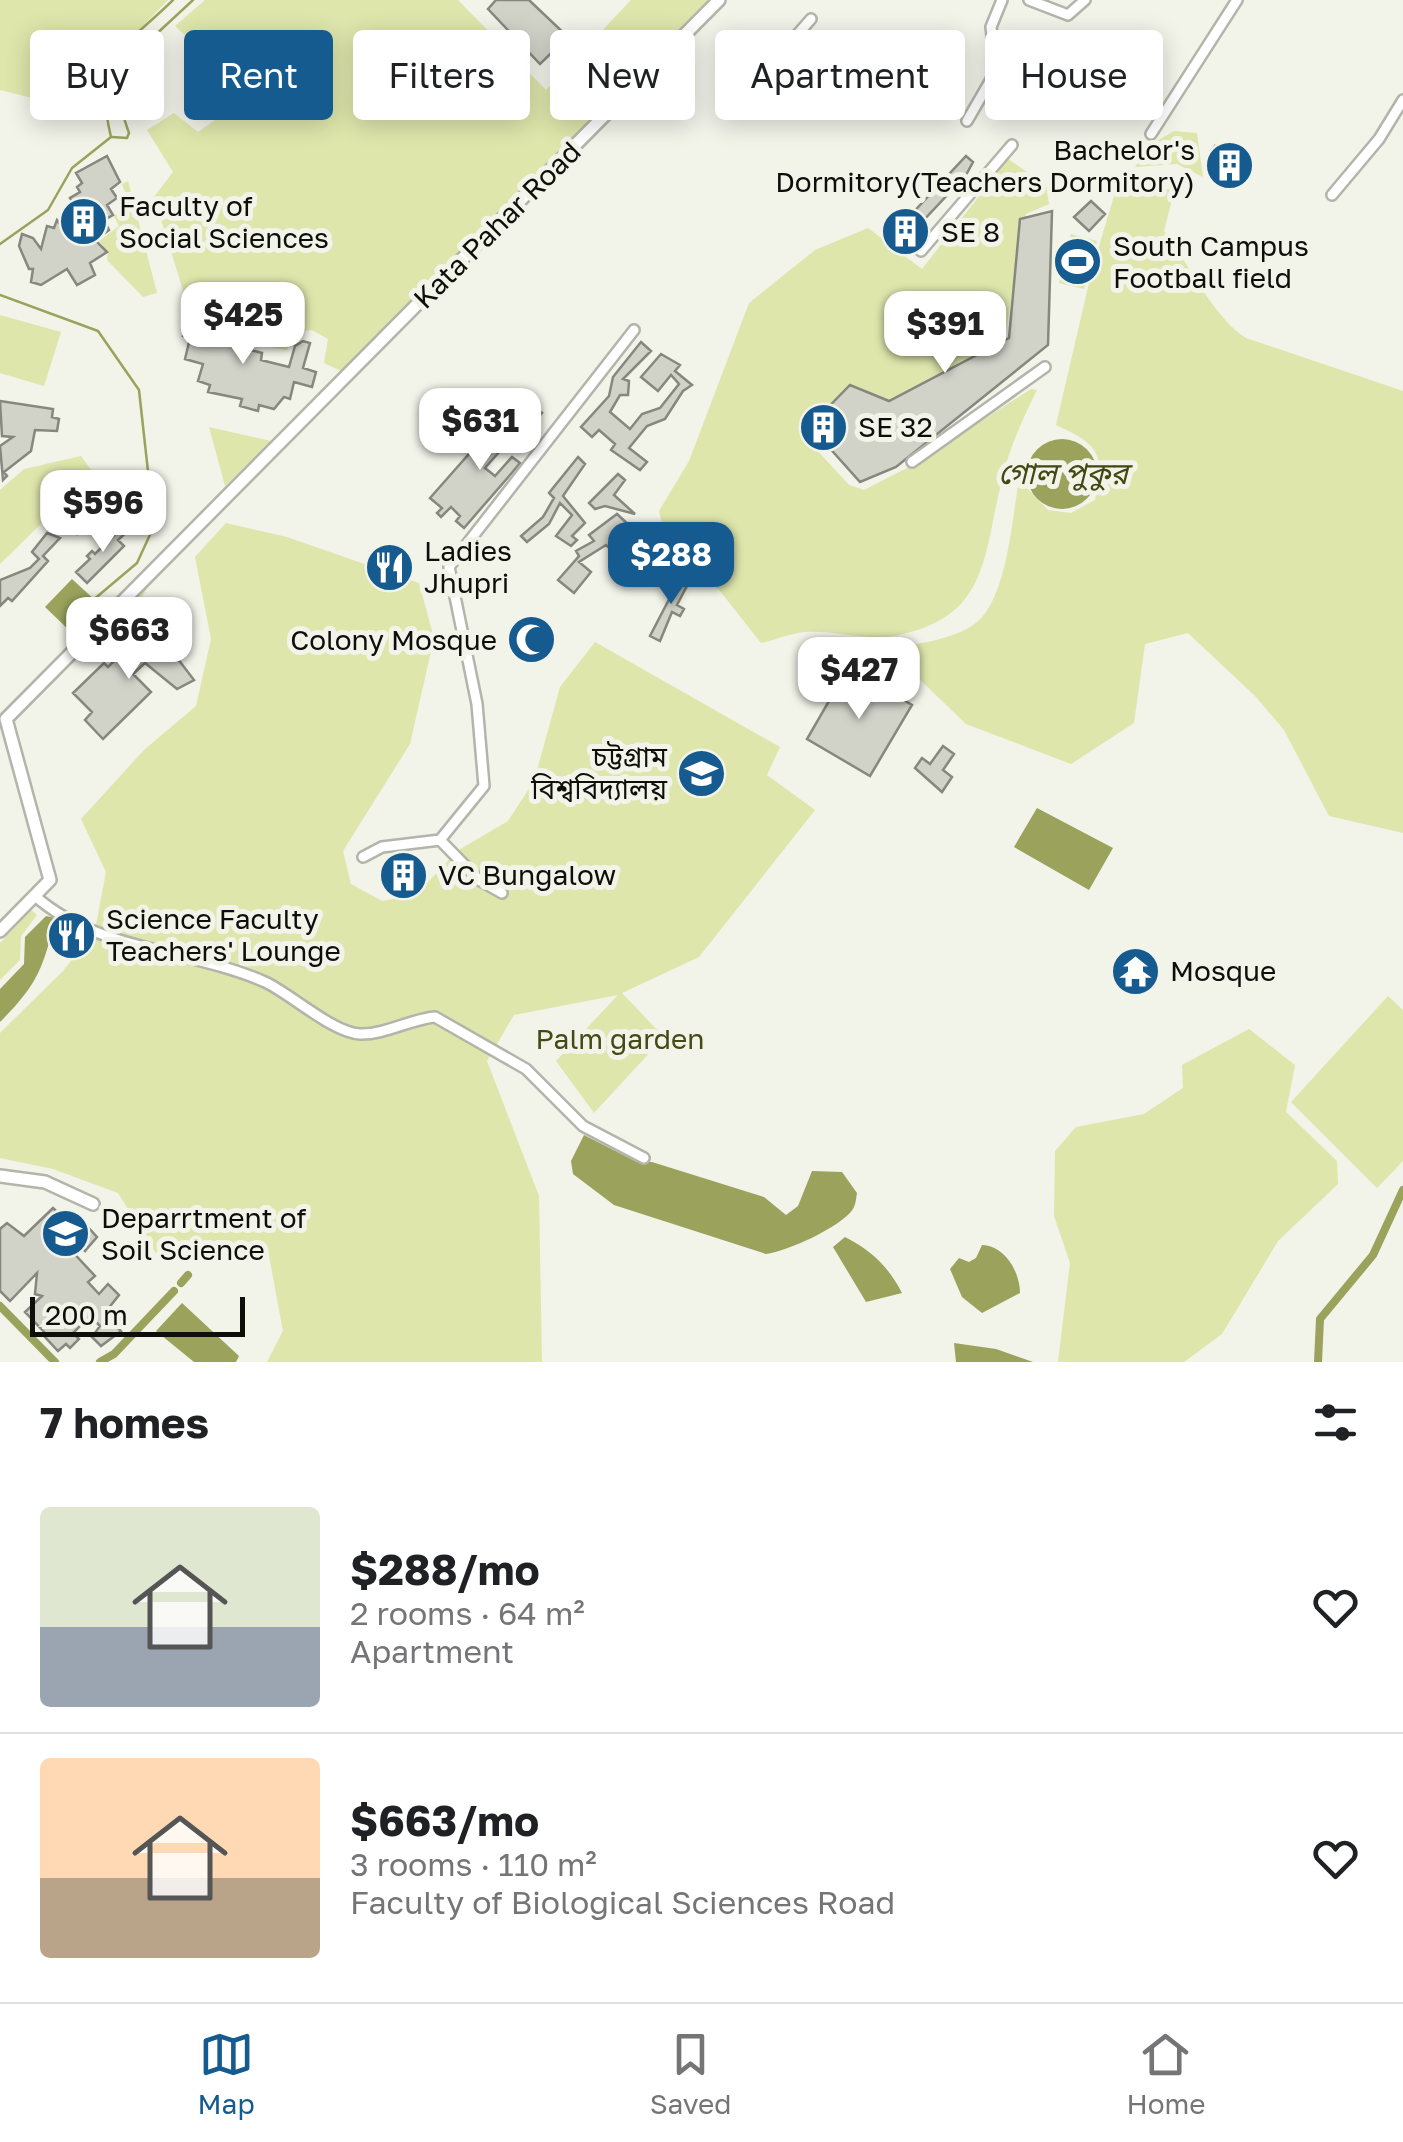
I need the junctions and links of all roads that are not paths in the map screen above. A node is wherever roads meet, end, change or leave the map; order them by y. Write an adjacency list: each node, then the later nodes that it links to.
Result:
1 (719, 0): 20 (street, Kata Pahar Road)
2 (1002, 0): 9 (street)
3 (1029, 0): 4 (street)
4 (1084, 0)
5 (1237, 0): 10 (street)
6 (811, 19): 7 (street)
7 (801, 30)
8 (1403, 100): 12 (street)
9 (967, 121)
10 (1151, 134)
11 (1012, 145): 13 (street)
12 (1332, 195)
13 (921, 251)
14 (634, 330): 17 (street)
15 (1045, 367): 16 (street)
16 (912, 462)
17 (440, 840): 18 (street); 19 (street)
18 (363, 857)
19 (502, 893)
20 (35, 896): 21 (street); 22 (street)
21 (0, 931)
22 (644, 1158)
23 (0, 1176): 24 (street)
24 (93, 1204)

